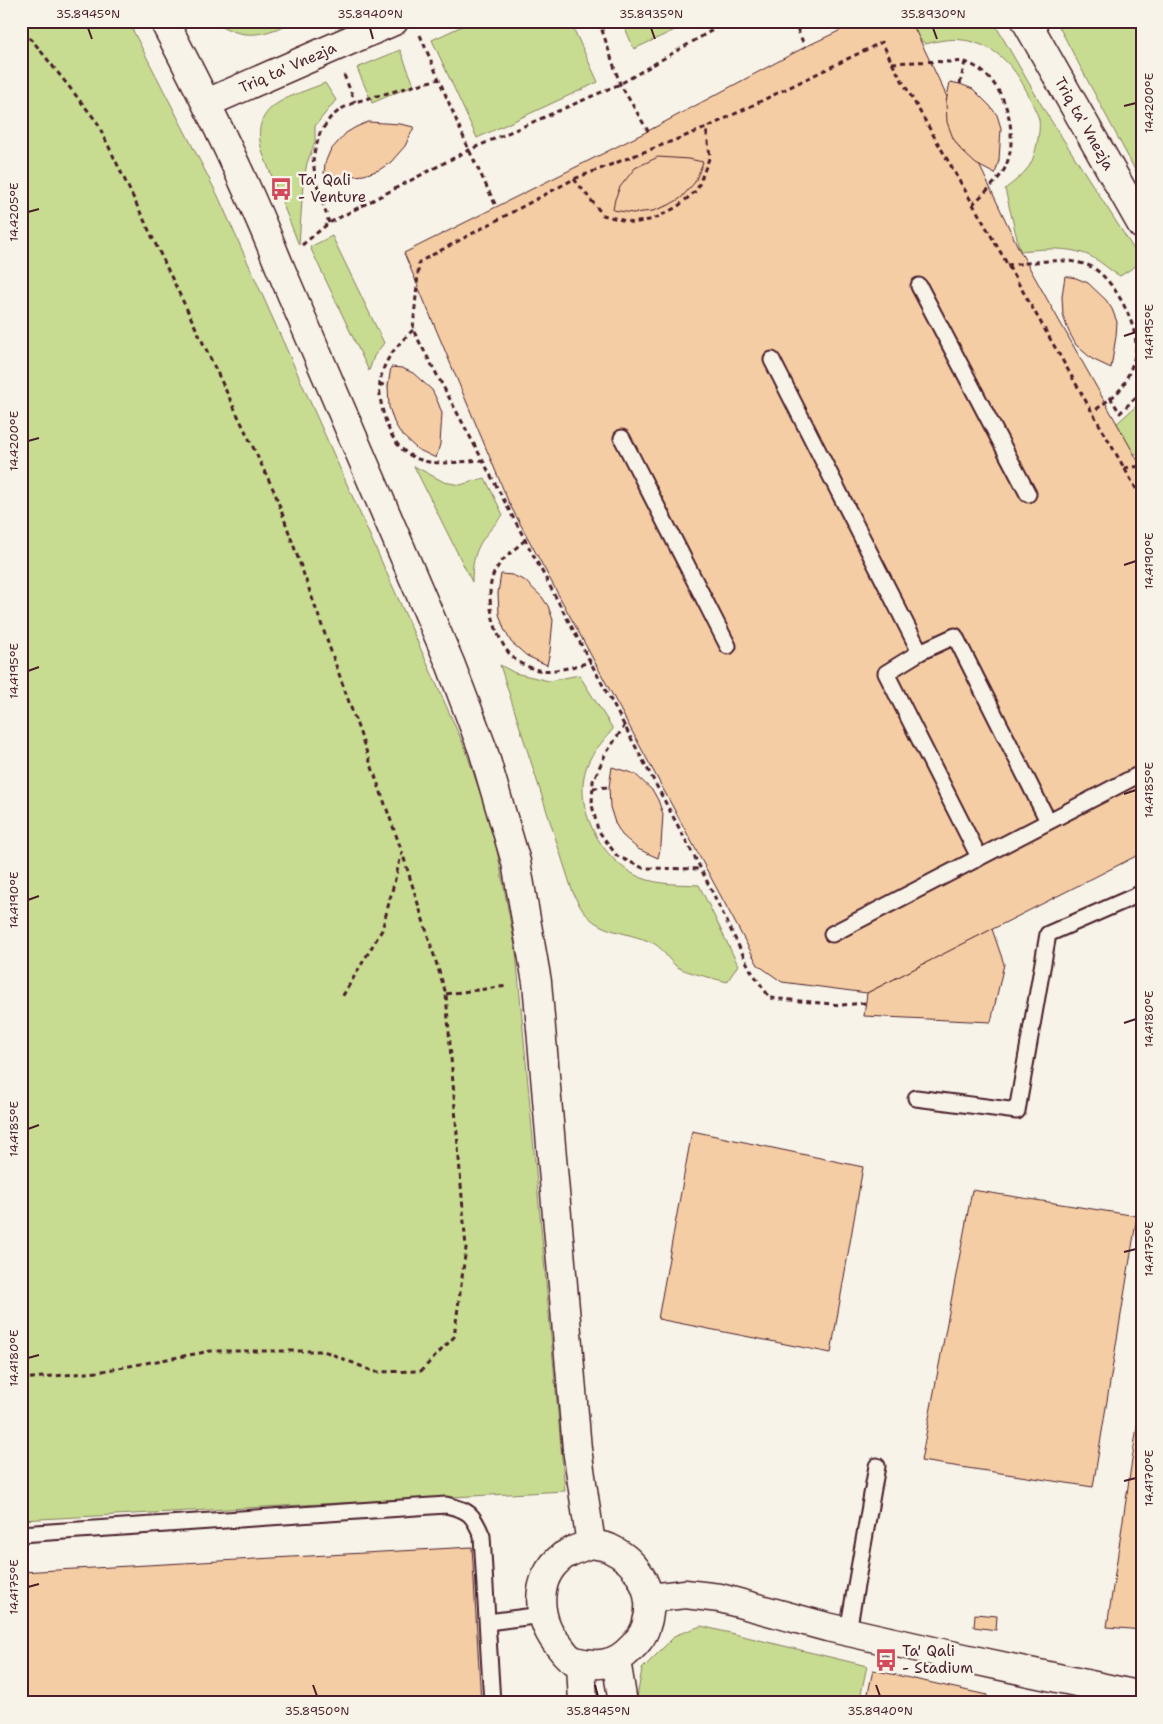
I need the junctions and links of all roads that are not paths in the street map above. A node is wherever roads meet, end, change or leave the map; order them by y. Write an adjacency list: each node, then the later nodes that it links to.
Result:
1 (164, 21): 4 (street)
2 (1026, 21): 5 (street, Triq ta' Vnezja)
3 (406, 25): 4 (street, Triq ta' Vnezja)
4 (207, 103): 20 (street)
5 (1142, 225)
6 (919, 286): 9 (lane)
7 (772, 360): 11 (lane)
8 (622, 438): 10 (lane)
9 (1028, 494)
10 (728, 646)
11 (920, 652): 13 (lane); 14 (lane)
12 (1142, 773): 13 (lane)
13 (1048, 821): 14 (lane)
14 (979, 856): 16 (lane)
15 (1142, 893): 17 (lane)
16 (832, 934)
17 (916, 1098)
18 (877, 1466): 24 (lane)
19 (21, 1534): 23 (lane)
20 (591, 1544): 21 (street); 22 (street)
21 (650, 1598): 24 (street); 25 (street)
22 (542, 1615): 23 (lane); 26 (street)
23 (488, 1622): 28 (lane)
24 (848, 1631): 27 (street)
25 (616, 1660): 26 (street); 30 (street)
26 (581, 1663): 29 (street)
27 (1142, 1696)
28 (492, 1703)
29 (583, 1703)
30 (623, 1703)

